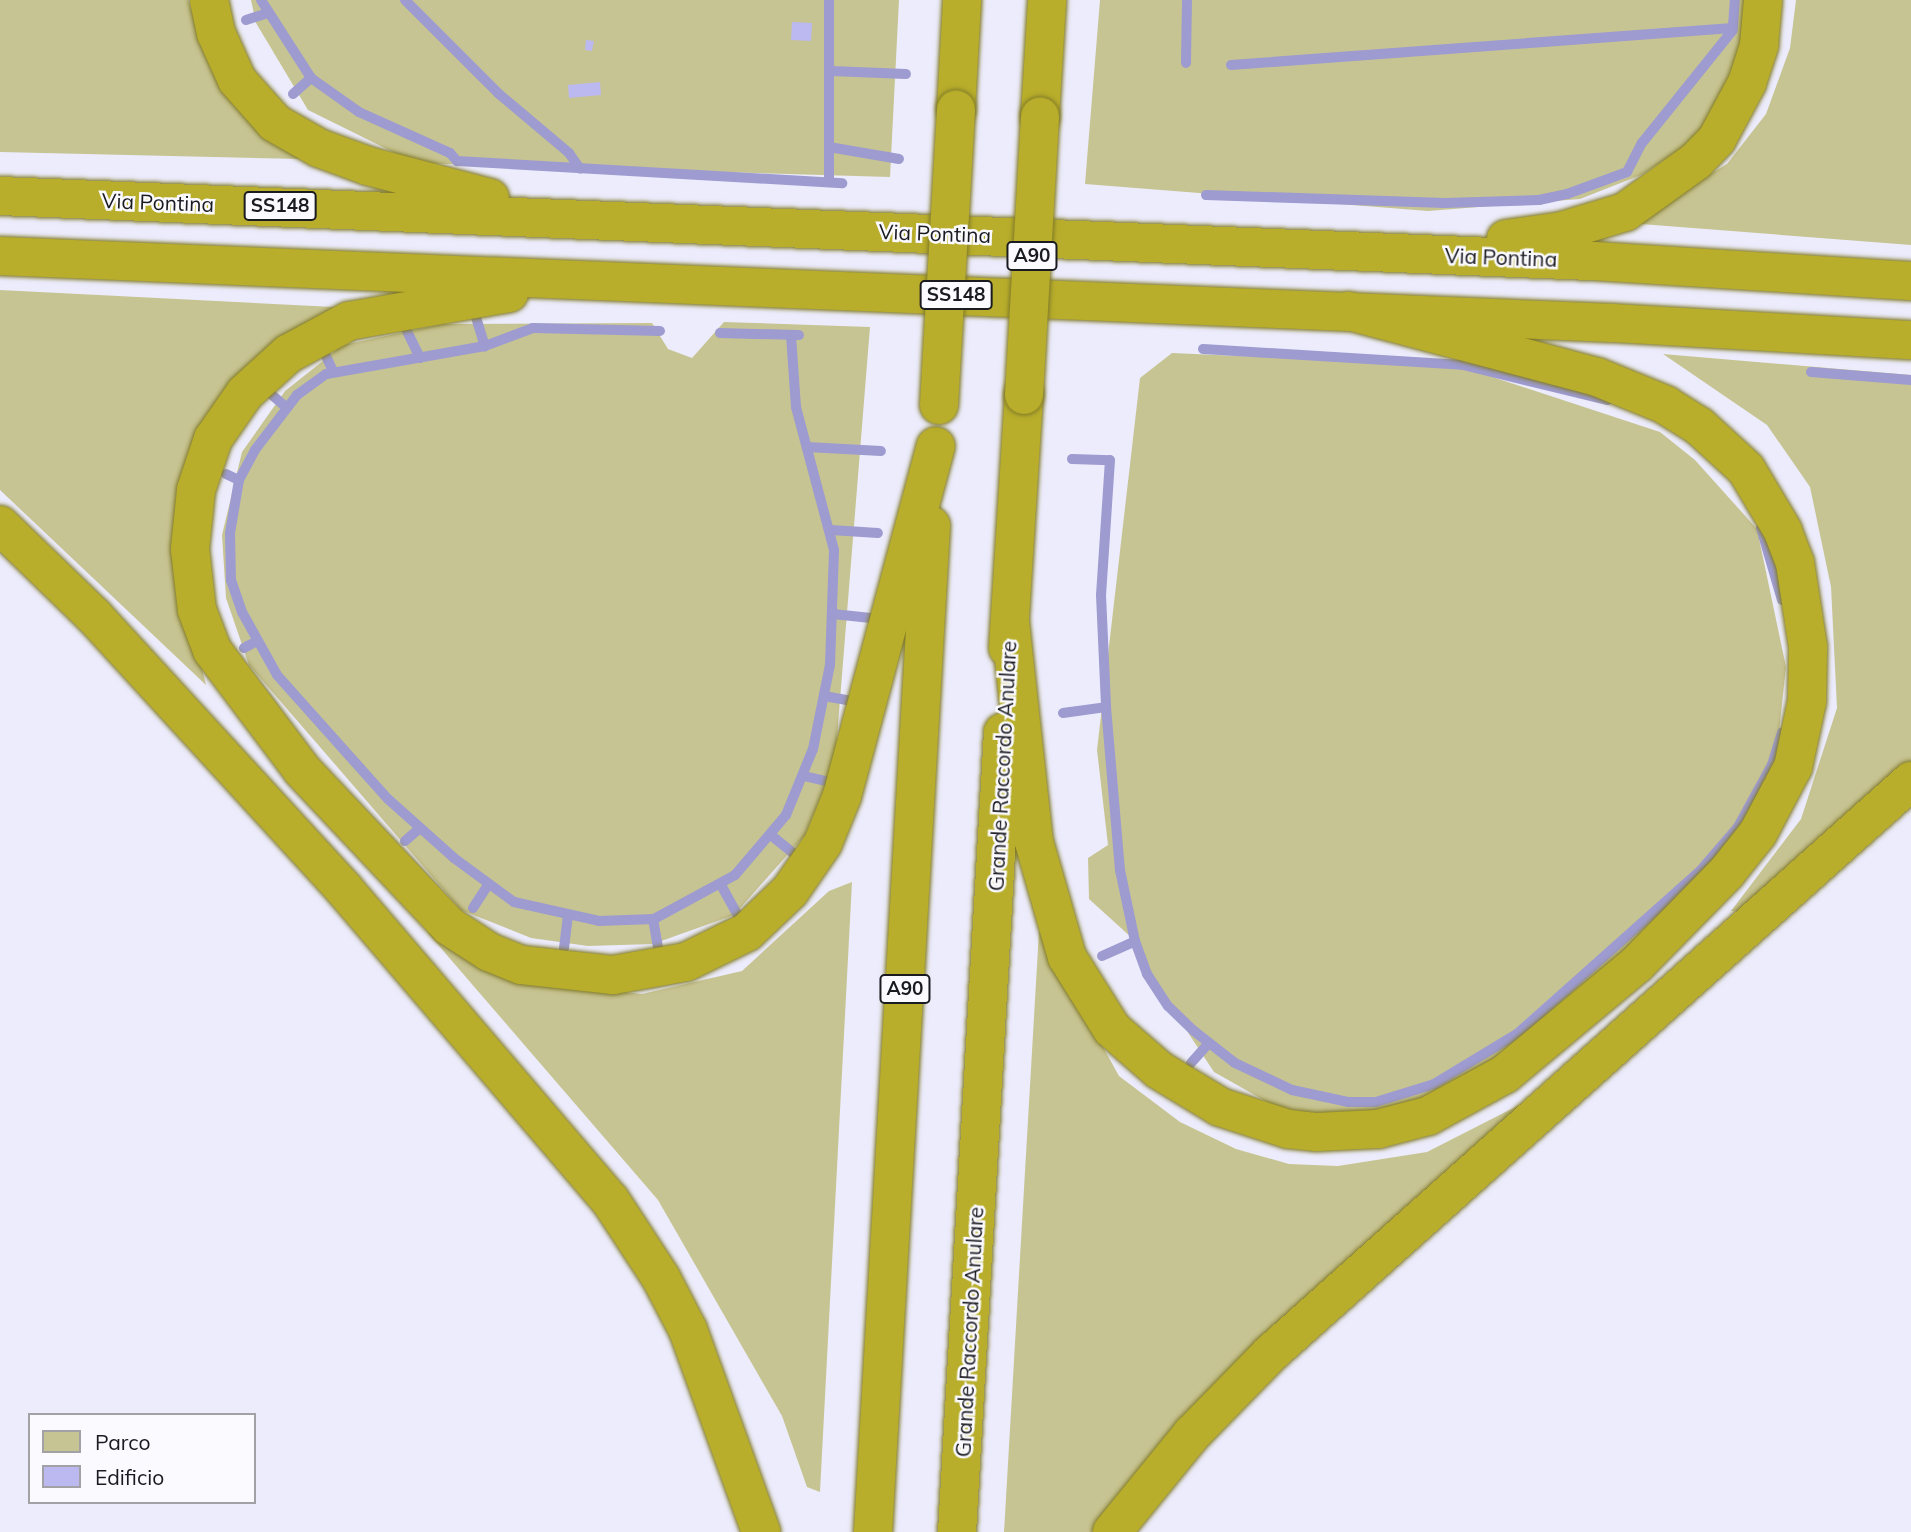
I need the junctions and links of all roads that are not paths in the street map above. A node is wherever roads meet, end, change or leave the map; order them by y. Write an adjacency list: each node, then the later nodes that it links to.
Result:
1 (209, 0): 8 (highway)
2 (950, 0): 6 (highway)
3 (962, 0): 6 (highway, A90)
4 (1763, 0): 9 (highway)
5 (1047, 5): 17 (highway, Grande Raccordo Anulare / A90, bridge)
6 (958, 62): 15 (highway, A90, bridge)
7 (0, 196): 8 (highway, Via Pontina / SS148)
8 (560, 217): 9 (highway, Via Pontina / SS148)
9 (1329, 251): 12 (highway, Via Pontina / SS148)
10 (0, 256): 11 (highway, SS148)
11 (590, 279): 13 (highway, SS148); 15 (highway)
12 (1911, 281)
13 (1349, 311): 14 (highway, SS148); 17 (highway)
14 (1911, 340)
15 (936, 446): 20 (highway, A90)
16 (0, 525): 19 (highway)
17 (1010, 622): 21 (highway, Grande Raccordo Anulare / A90)
18 (1911, 781): 22 (highway)
19 (761, 1532)
20 (873, 1532)
21 (957, 1532)
22 (1112, 1532)

